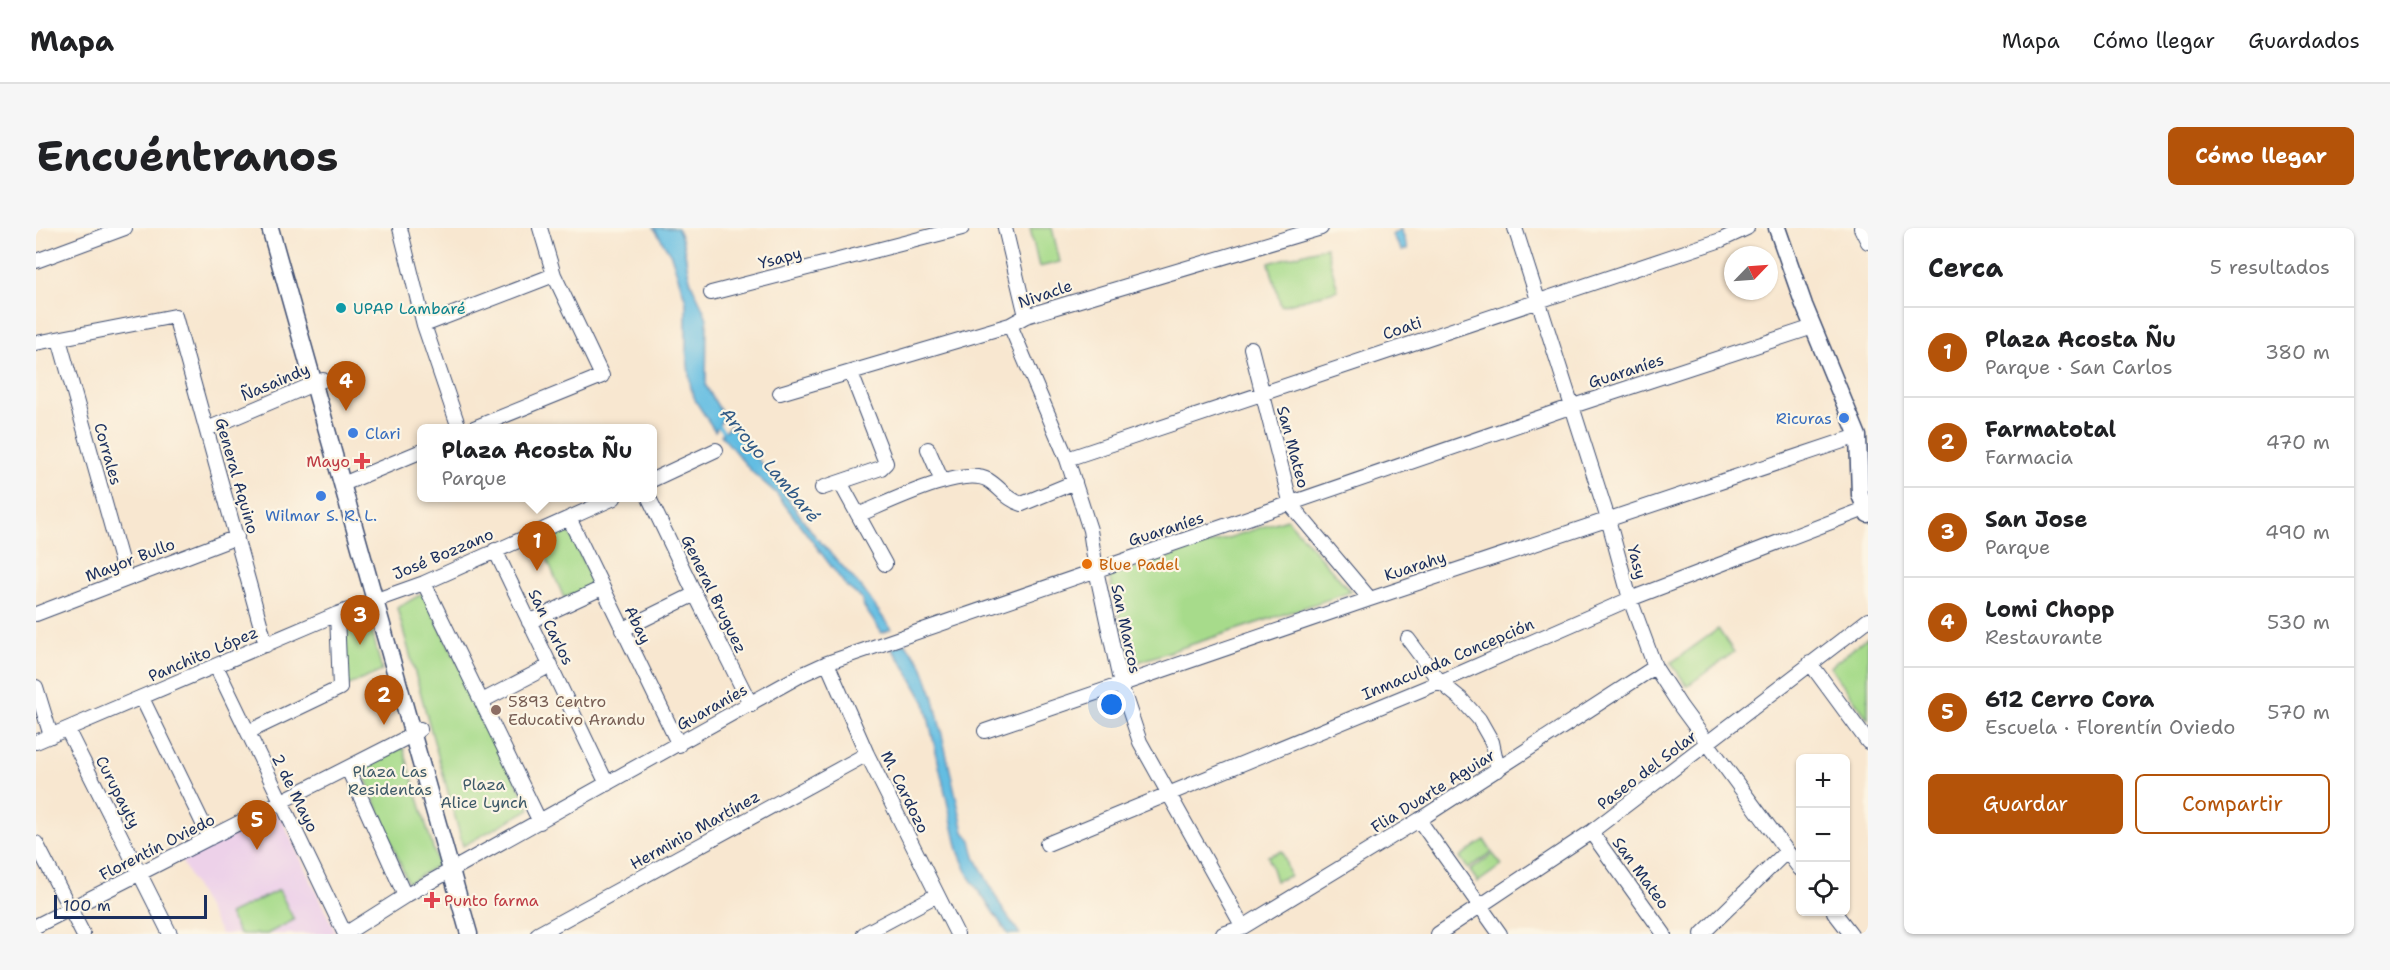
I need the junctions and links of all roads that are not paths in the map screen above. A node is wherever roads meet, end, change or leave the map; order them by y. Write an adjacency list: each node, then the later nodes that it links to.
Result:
1 (125, 228): 14 (street)
2 (270, 228): 26 (main road)
3 (281, 228): 26 (main road)
4 (400, 228): 19 (street)
5 (540, 228): 15 (street)
6 (957, 228): 16 (street, Ysapy)
7 (1005, 228): 18 (street)
8 (1321, 228): 18 (street, Nivacle)
9 (1515, 228): 17 (street, Yasy)
10 (1748, 228): 17 (street, Coati)
11 (1777, 228): 21 (main road)
12 (1861, 228): 13 (street)
13 (1868, 243)
14 (36, 261)
15 (554, 275): 19 (street); 31 (street)
16 (711, 293)
17 (1537, 300): 28 (street, Coati); 29 (street, Yasy)
18 (1026, 316): 20 (street, Nivacle)
19 (424, 325): 30 (street)
20 (1010, 325): 25 (street, Nivacle); 37 (street, San Marcos)
21 (1813, 327): 29 (street, Guaraníes); 33 (main road)
22 (59, 339): 23 (street); 32 (street, General Aquino); 55 (street, Corrales)
23 (36, 343)
24 (1251, 348): 28 (street, San Mateo)
25 (851, 373): 27 (street, Nivacle); 40 (street)
26 (319, 382): 32 (street, Ñasaindy); 42 (main road)
27 (780, 393)
28 (1262, 393): 37 (street, Coati); 46 (street, San Mateo)
29 (1573, 406): 46 (street, Guaraníes); 50 (street, Yasy)
30 (457, 424)
31 (486, 424)
32 (207, 429): 51 (street, General Aquino)
33 (1862, 443): 47 (main road); 50 (street, Kuarahy)
34 (928, 449): 39 (street)
35 (716, 450): 38 (street)
36 (417, 453): 42 (street)
37 (1067, 459): 41 (street, San Marcos)
38 (657, 478)
39 (942, 481): 41 (street); 48 (street)
40 (840, 482): 43 (street); 48 (street)
41 (1075, 482): 54 (street, San Marcos)
42 (347, 483): 60 (main road)
43 (822, 488)
44 (605, 502): 49 (street, José Bozzano)
45 (651, 502): 58 (street, General Bruguez)
46 (1291, 505): 54 (street, Guaraníes); 59 (street, San Mateo)
47 (1866, 512): 61 (street, Inmaculada Concepción)
48 (858, 515): 53 (street)
49 (569, 518): 52 (street, José Bozzano); 57 (street, Abay)
50 (1608, 519): 59 (street, Kuarahy); 61 (street, Yasy)
51 (237, 537): 55 (street, Mayor Bullo); 68 (street, General Aquino)
52 (495, 550): 56 (street, José Bozzano); 65 (street, San Carlos)
53 (885, 564)
54 (1096, 570): 69 (street, Guaraníes); 75 (street, San Marcos)
55 (126, 578): 62 (street, Mayor Bullo)
56 (424, 583): 60 (street, José Bozzano); 78 (street)
57 (602, 588): 65 (street); 66 (street, Abay)
58 (695, 594): 66 (street); 79 (street, General Bruguez)
59 (1370, 598): 75 (street, Kuarahy)
60 (379, 599): 63 (street, Panchito López); 83 (main road)
61 (1630, 599): 73 (street, Yasy); 74 (street, Inmaculada Concepción)
62 (36, 614)
63 (337, 614): 68 (street, Panchito López); 82 (street)
64 (1868, 620): 70 (street, Paseo del Solar)
65 (529, 622): 71 (street, San Carlos)
66 (622, 630): 88 (street, Abay)
67 (1408, 639): 74 (street)
68 (267, 645): 72 (street, Panchito López)
69 (827, 663): 79 (street, Guaraníes); 89 (street, M. Cardozo)
70 (1810, 663): 86 (street); 87 (street, Paseo del Solar)
71 (551, 665): 78 (street); 92 (street, San Carlos)
72 (216, 666): 77 (street, Panchito López); 82 (street, 2 de Mayo)
73 (1655, 667): 87 (street, Yasy); 91 (street, Flia Duarte Aguiar)
74 (1440, 682): 91 (street); 93 (street, Inmaculada Concepción)
75 (1121, 685): 81 (street, Kuarahy); 93 (street, San Marcos)
76 (36, 687): 84 (street)
77 (142, 698): 80 (street, Panchito López); 98 (street)
78 (482, 701): 96 (street)
79 (751, 705): 88 (street, Guaraníes)
80 (67, 729): 84 (street, Panchito López); 104 (street, Curupayty)
81 (985, 731)
82 (248, 732): 94 (street, 2 de Mayo)
83 (416, 732): 90 (street, Florentín Oviedo); 103 (main road)
84 (51, 736): 85 (street, Panchito López)
85 (36, 742)
86 (1868, 742)
87 (1709, 744): 97 (street, Paseo del Solar); 101 (street, Yasy)
88 (679, 745): 92 (street, Guaraníes)
89 (867, 754): 105 (street, M. Cardozo); 117 (street, Herminio Martínez)
90 (348, 769): 94 (street, Florentín Oviedo); 106 (street)
91 (1498, 770): 95 (street, Flia Duarte Aguiar)
92 (607, 784): 96 (street, Guaraníes)
93 (1169, 792): 100 (street, Inmaculada Concepción); 111 (street, San Marcos)
94 (281, 802): 98 (street, Florentín Oviedo); 114 (street, 2 de Mayo)
95 (1419, 820): 107 (street); 111 (street, Flia Duarte Aguiar)
96 (540, 822): 103 (street, Guaraníes)
97 (1592, 832): 107 (street, Paseo del Solar); 123 (street, San Mateo)
98 (210, 838): 104 (street, Florentín Oviedo)
99 (36, 843): 108 (street)
100 (1047, 844)
101 (1787, 851): 102 (street, Yasy); 124 (street)
102 (1796, 863)
103 (454, 869): 106 (street, Guaraníes); 115 (main road); 116 (main road)
104 (141, 874): 108 (street, Florentín Oviedo); 113 (street, Curupayty)
105 (937, 895): 118 (street); 119 (street, M. Cardozo)
106 (405, 896): 114 (street, Guaraníes)
107 (1480, 906): 121 (street, Paseo del Solar); 122 (street)
108 (71, 909): 110 (street, Florentín Oviedo); 112 (street)
109 (1836, 916): 125 (street)
110 (36, 926)
111 (1243, 927): 120 (street, Flia Duarte Aguiar)
112 (83, 934)
113 (170, 934)
114 (345, 934)
115 (469, 934)
116 (477, 934)
117 (538, 934)
118 (864, 934)
119 (957, 934)
120 (1223, 934)
121 (1438, 934)
122 (1500, 934)
123 (1664, 934)
124 (1702, 934)
125 (1851, 934)

